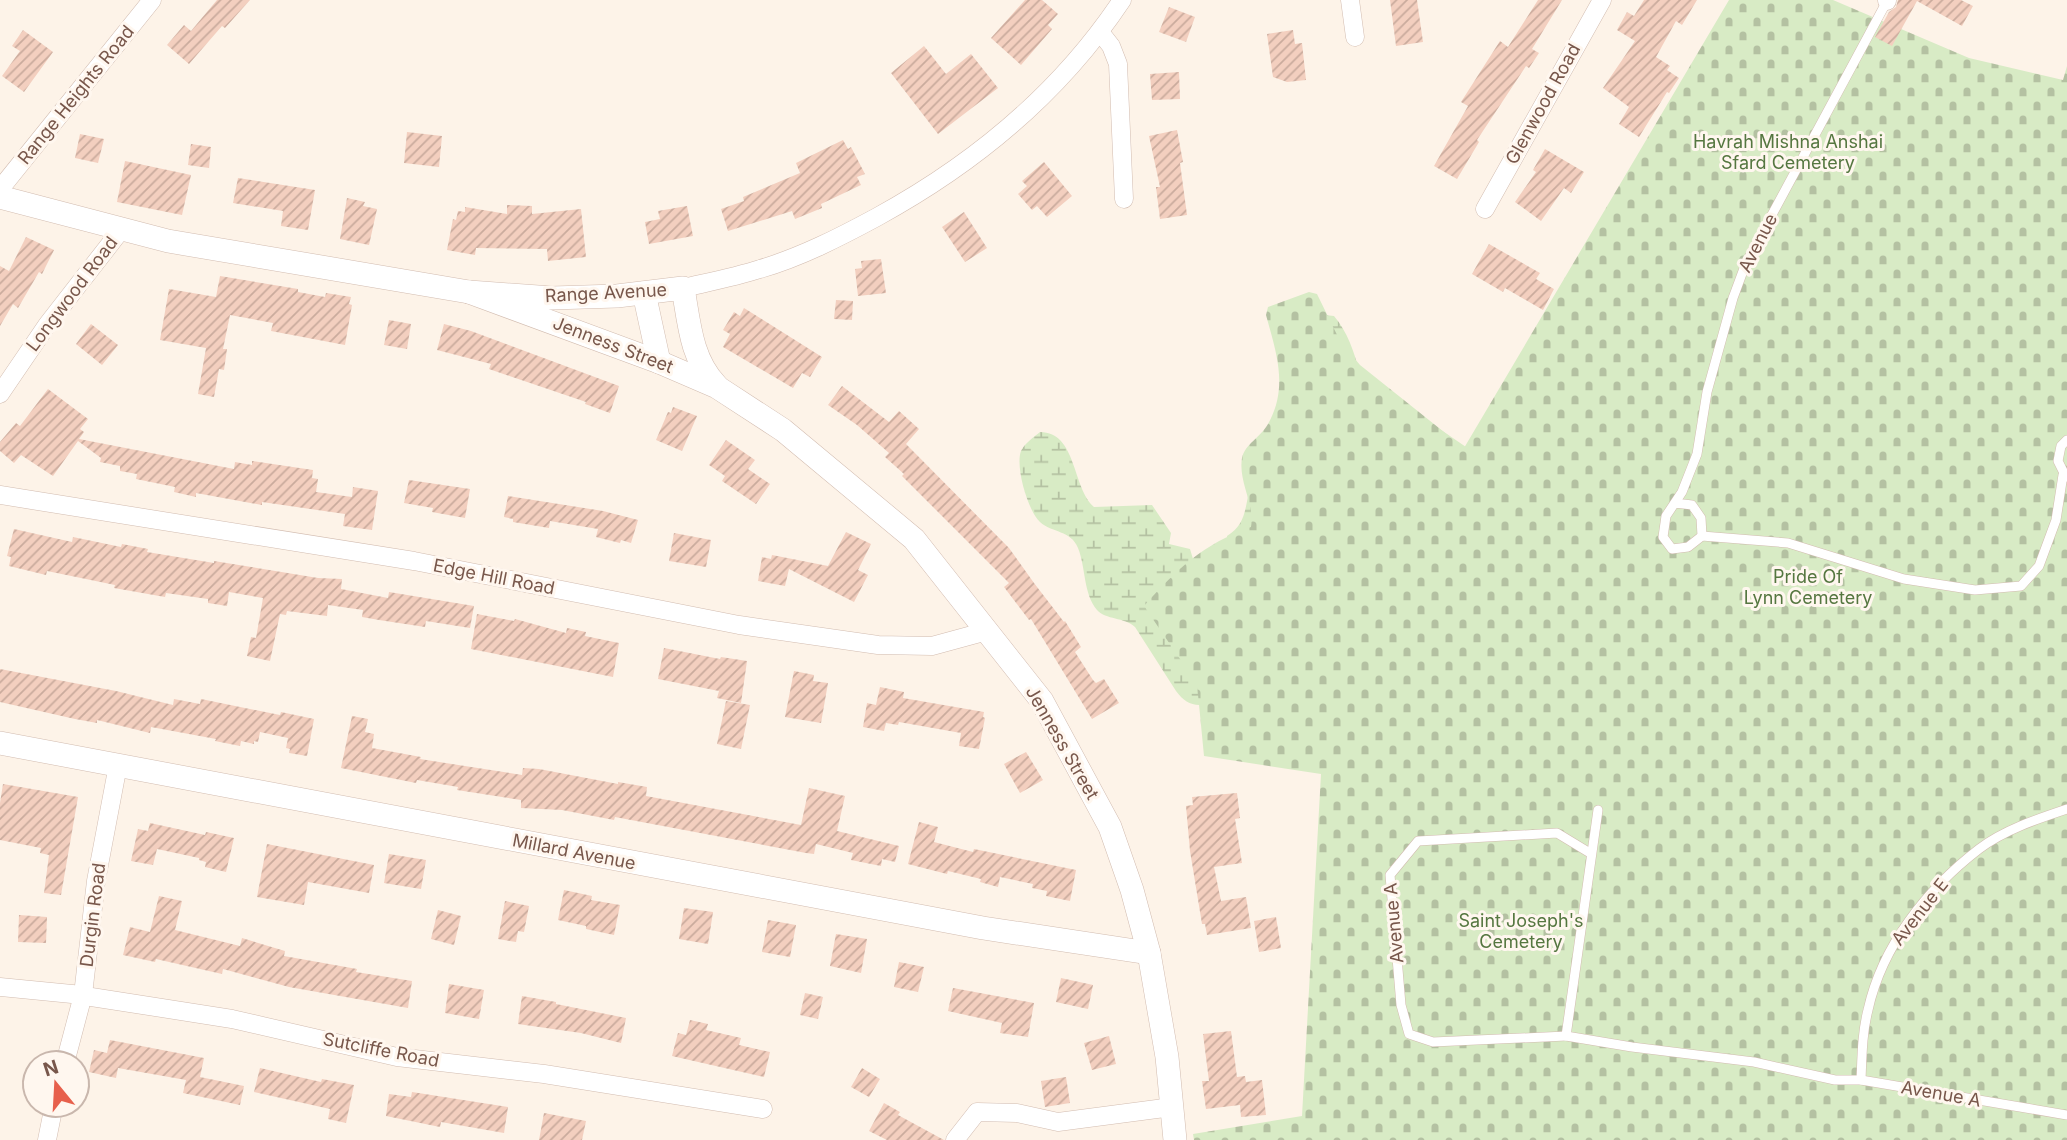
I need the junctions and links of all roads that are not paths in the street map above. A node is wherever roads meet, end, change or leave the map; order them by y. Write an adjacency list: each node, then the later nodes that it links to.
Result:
1 (152, 0): 8 (street, Range Heights Road)
2 (1122, 0): 6 (street, Range Avenue)
3 (1350, 0): 7 (street)
4 (1602, 0): 11 (street, Glenwood Road)
5 (1887, 0): 22 (lane, Avenue)
6 (1100, 32): 10 (street); 13 (street, Range Avenue)
7 (1355, 37)
8 (0, 190)
9 (0, 197): 12 (street, Range Avenue)
10 (1124, 199)
11 (1485, 209)
12 (121, 230): 14 (street, Range Avenue); 18 (street, Longwood Road)
13 (683, 288): 15 (street, Range Avenue); 17 (street, Jenness Street)
14 (469, 292): 15 (street, Range Avenue); 16 (street, Jenness Street)
15 (644, 293): 16 (street)
16 (659, 362): 17 (street, Jenness Street)
17 (717, 387): 24 (street, Jenness Street)
18 (0, 394)
19 (2067, 440): 20 (lane, Avenue)
20 (2065, 476): 23 (lane, Avenue)
21 (0, 495): 24 (street, Edge Hill Road)
22 (1675, 503): 23 (lane); 23 (lane, Avenue)
23 (1702, 536)
24 (987, 631): 30 (street, Jenness Street)
25 (0, 743): 26 (street, Millard Avenue)
26 (118, 765): 30 (street, Millard Avenue); 32 (street, Durgin Road)
27 (2067, 809): 35 (lane, Avenue E)
28 (1598, 810): 29 (lane)
29 (1590, 853): 33 (lane); 33 (lane, Avenue A)
30 (1149, 953): 36 (street, Jenness Street)
31 (0, 987): 32 (street, Sutcliffe Road)
32 (83, 995): 34 (street, Durgin Road); 37 (street, Sutcliffe Road)
33 (1566, 1036): 35 (lane, Avenue A)
34 (69, 1049)
35 (1861, 1080): 38 (lane, Avenue A)
36 (1172, 1107): 41 (street); 42 (street, Jenness Street)
37 (762, 1109)
38 (2067, 1115)
39 (51, 1119): 40 (street)
40 (47, 1140)
41 (955, 1140)
42 (1175, 1140)

